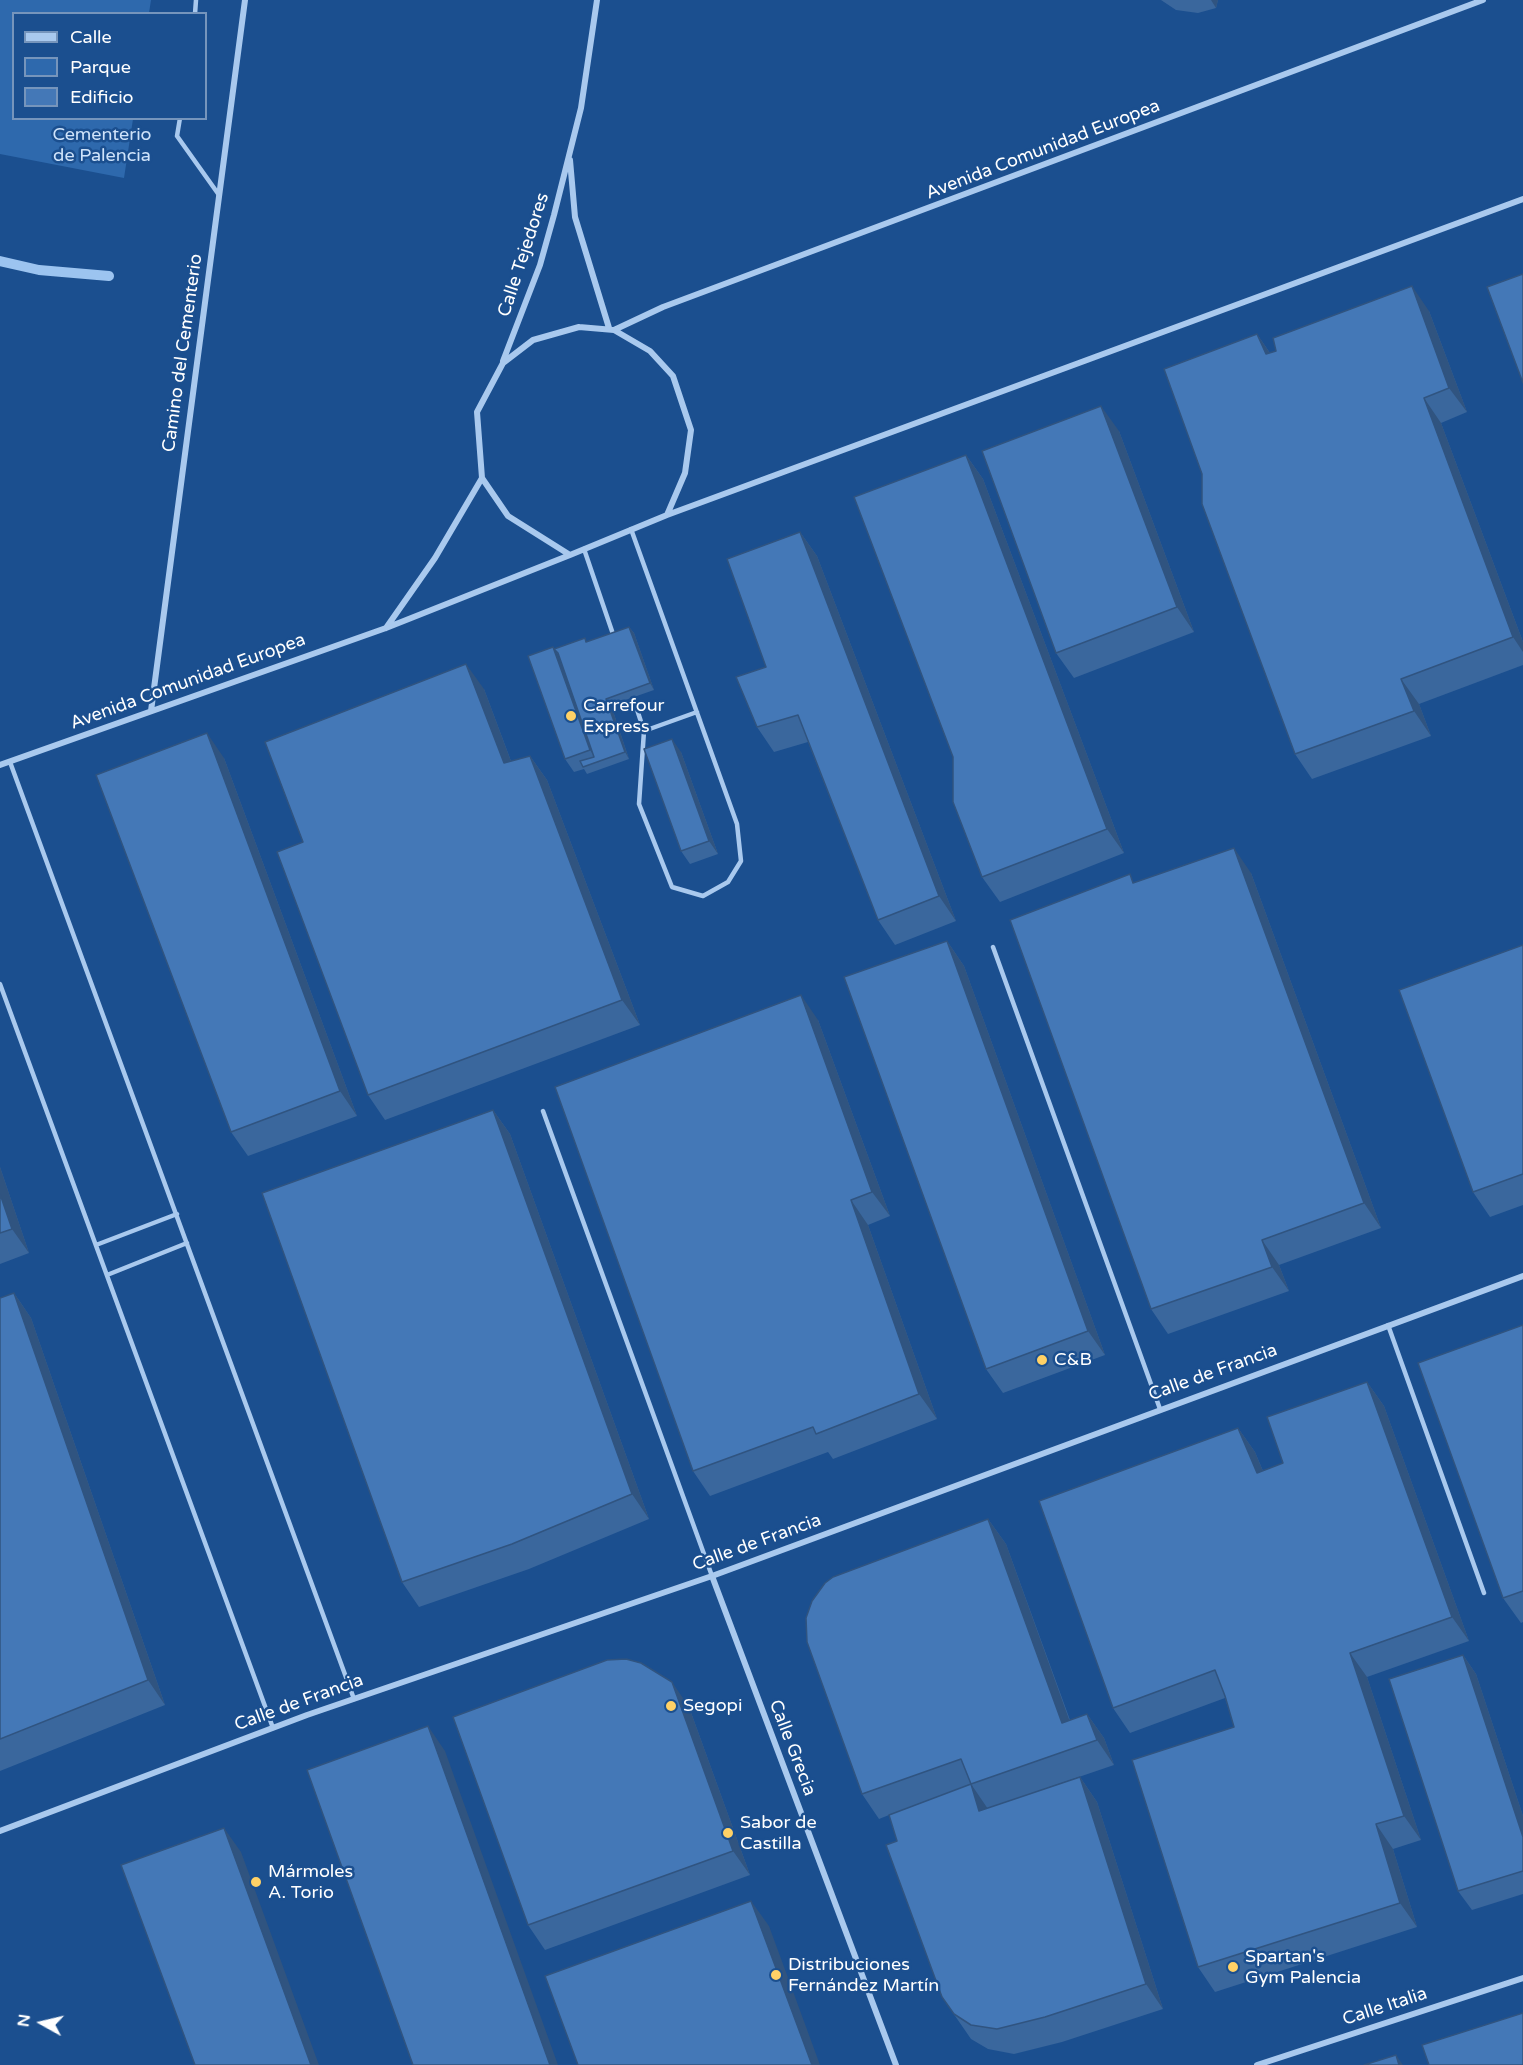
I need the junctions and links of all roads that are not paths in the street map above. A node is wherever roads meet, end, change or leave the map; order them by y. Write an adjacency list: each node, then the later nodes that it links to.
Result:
1 (245, 0): 6 (street, Camino del Cementerio)
2 (597, 0): 5 (street, Calle Tejedores)
3 (1483, 0): 8 (street, Avenida Comunidad Europea)
4 (180, 120): 6 (lane)
5 (570, 154): 8 (street, Calle Tejedores); 9 (street, Calle Tejedores)
6 (219, 195): 18 (street, Camino del Cementerio)
7 (1523, 200): 11 (street)
8 (611, 329): 9 (street); 11 (street)
9 (503, 363): 10 (street, Calle Tejedores)
10 (482, 478): 14 (street); 15 (street)
11 (667, 514): 12 (street, Avenida Comunidad Europea)
12 (631, 529): 13 (street, Avenida Comunidad Europea); 19 (lane)
13 (584, 549): 14 (street, Avenida Comunidad Europea); 16 (lane)
14 (570, 555): 15 (street, Avenida Comunidad Europea)
15 (386, 628): 18 (street, Avenida Comunidad Europea)
16 (614, 640)
17 (629, 685): 20 (lane)
18 (151, 711): 21 (street, Avenida Comunidad Europea)
19 (697, 712): 20 (lane); 20 (lane)
20 (644, 731)
21 (10, 762): 22 (street, Avenida Comunidad Europea); 26 (lane)
22 (0, 765)
23 (993, 947): 32 (lane)
24 (0, 984): 28 (lane)
25 (543, 1111): 33 (lane)
26 (177, 1214): 27 (lane); 28 (lane)
27 (187, 1244): 29 (lane); 35 (lane)
28 (96, 1245): 29 (lane)
29 (107, 1275): 36 (lane)
30 (1523, 1276): 31 (street, Calle de Francia)
31 (1388, 1325): 32 (street, Calle de Francia); 34 (lane)
32 (1160, 1409): 33 (street, Calle de Francia)
33 (712, 1576): 35 (street, Calle de Francia); 39 (street, Calle Grecia)
34 (1484, 1593)
35 (354, 1699): 36 (street, Calle de Francia)
36 (273, 1728): 37 (street, Calle de Francia)
37 (0, 1831)
38 (1523, 1978): 40 (street, Calle Italia)
39 (896, 2065)
40 (1257, 2065)

